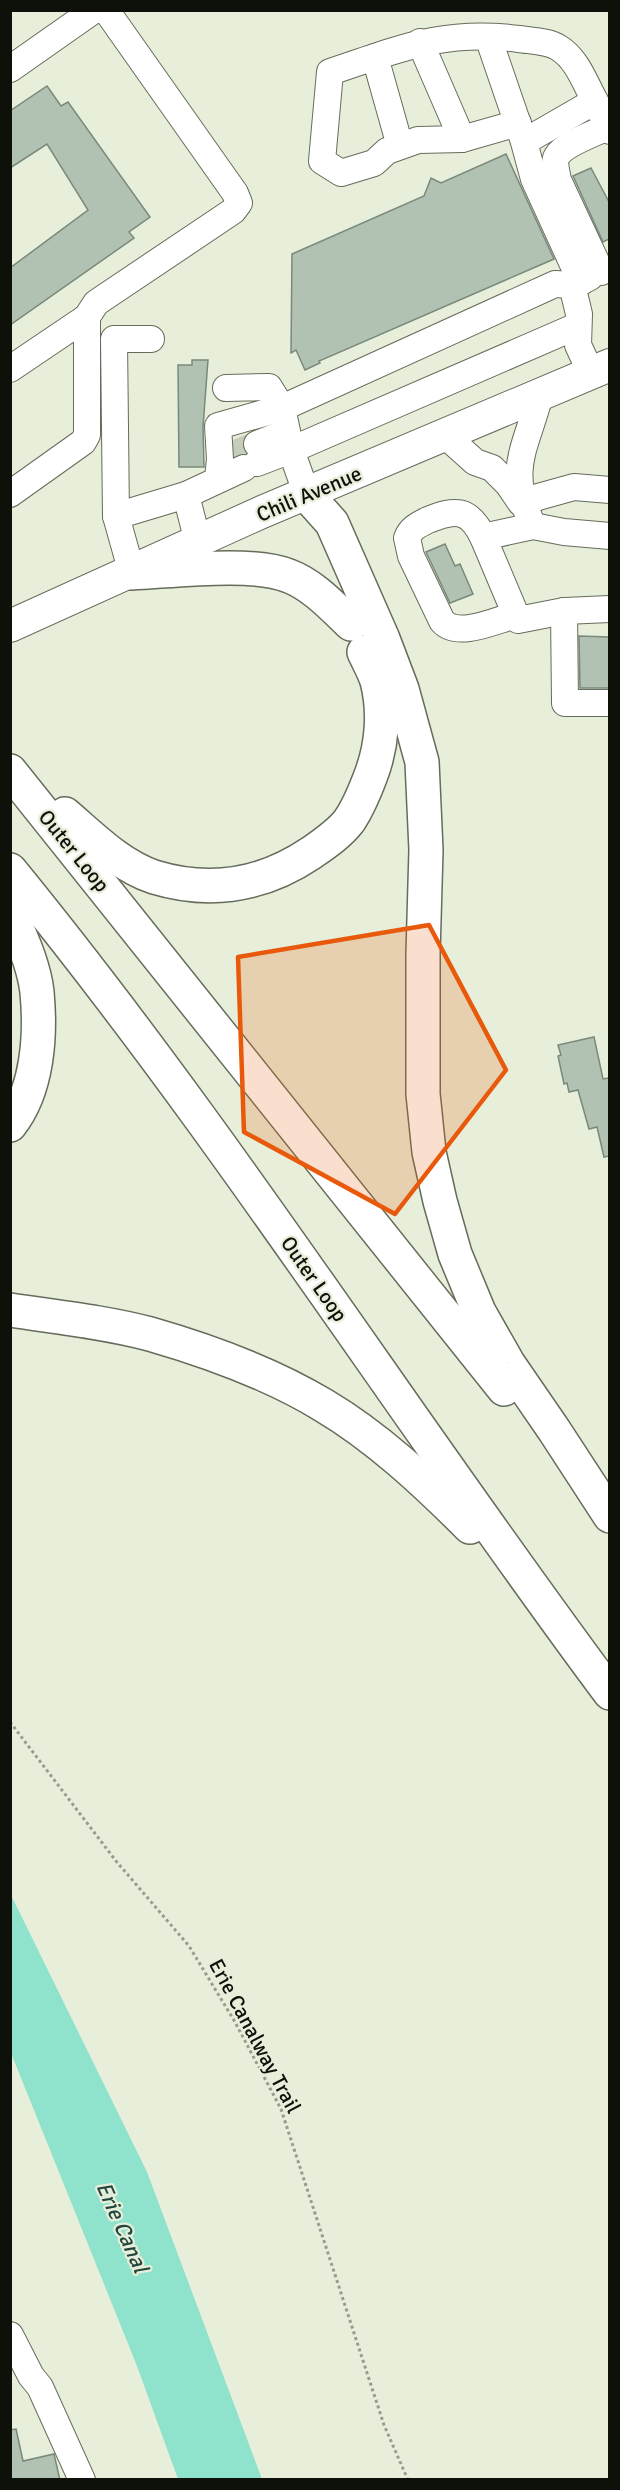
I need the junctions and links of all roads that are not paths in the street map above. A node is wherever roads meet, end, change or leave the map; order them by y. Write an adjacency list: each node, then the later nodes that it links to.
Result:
1 (94, 10): 6 (lane)
2 (104, 10): 13 (lane)
3 (488, 37): 4 (lane); 7 (lane); 9 (lane)
4 (420, 42): 5 (lane); 10 (lane)
5 (375, 57): 11 (lane); 11 (lane)
6 (10, 69)
7 (595, 101): 8 (lane); 9 (lane)
8 (609, 129): 12 (lane)
9 (521, 132): 10 (lane); 12 (lane)
10 (462, 139): 11 (lane)
11 (400, 146)
12 (592, 277): 14 (lane); 21 (lane)
13 (87, 317): 16 (lane); 25 (lane)
14 (577, 326): 18 (lane); 21 (lane)
15 (151, 339): 29 (lane)
16 (21, 355): 17 (lane)
17 (10, 369)
18 (600, 369): 20 (main road, Chili Avenue)
19 (226, 388): 21 (lane)
20 (540, 395): 22 (main road, Chili Avenue); 28 (lane)
21 (287, 430): 23 (lane); 23 (lane); 27 (lane)
22 (446, 436): 27 (main road, Chili Avenue); 28 (lane)
23 (238, 461): 26 (lane)
24 (609, 490): 28 (lane)
25 (10, 494)
26 (186, 495): 29 (lane); 32 (lane)
27 (307, 495): 32 (main road, Chili Avenue); 38 (highway); 45 (highway)
28 (528, 515): 30 (lane); 31 (lane)
29 (116, 516): 33 (lane)
30 (609, 536)
31 (483, 537): 36 (lane); 36 (lane)
32 (198, 542): 33 (main road, Chili Avenue)
33 (132, 573): 37 (main road, Chili Avenue); 38 (highway)
34 (609, 609): 35 (lane)
35 (564, 611): 36 (lane); 39 (lane)
36 (516, 615)
37 (13, 620)
38 (351, 624): 40 (highway)
39 (609, 703)
40 (18, 780): 46 (highway, Outer Loop)
41 (10, 870): 47 (highway, Outer Loop)
42 (10, 914): 43 (highway)
43 (10, 1125)
44 (10, 1310): 47 (highway)
45 (609, 1516)
46 (609, 1522)
47 (533, 1591): 48 (highway, Outer Loop)
48 (609, 1693)
49 (10, 2335): 50 (lane)
50 (21, 2378): 51 (lane)
51 (82, 2480)

